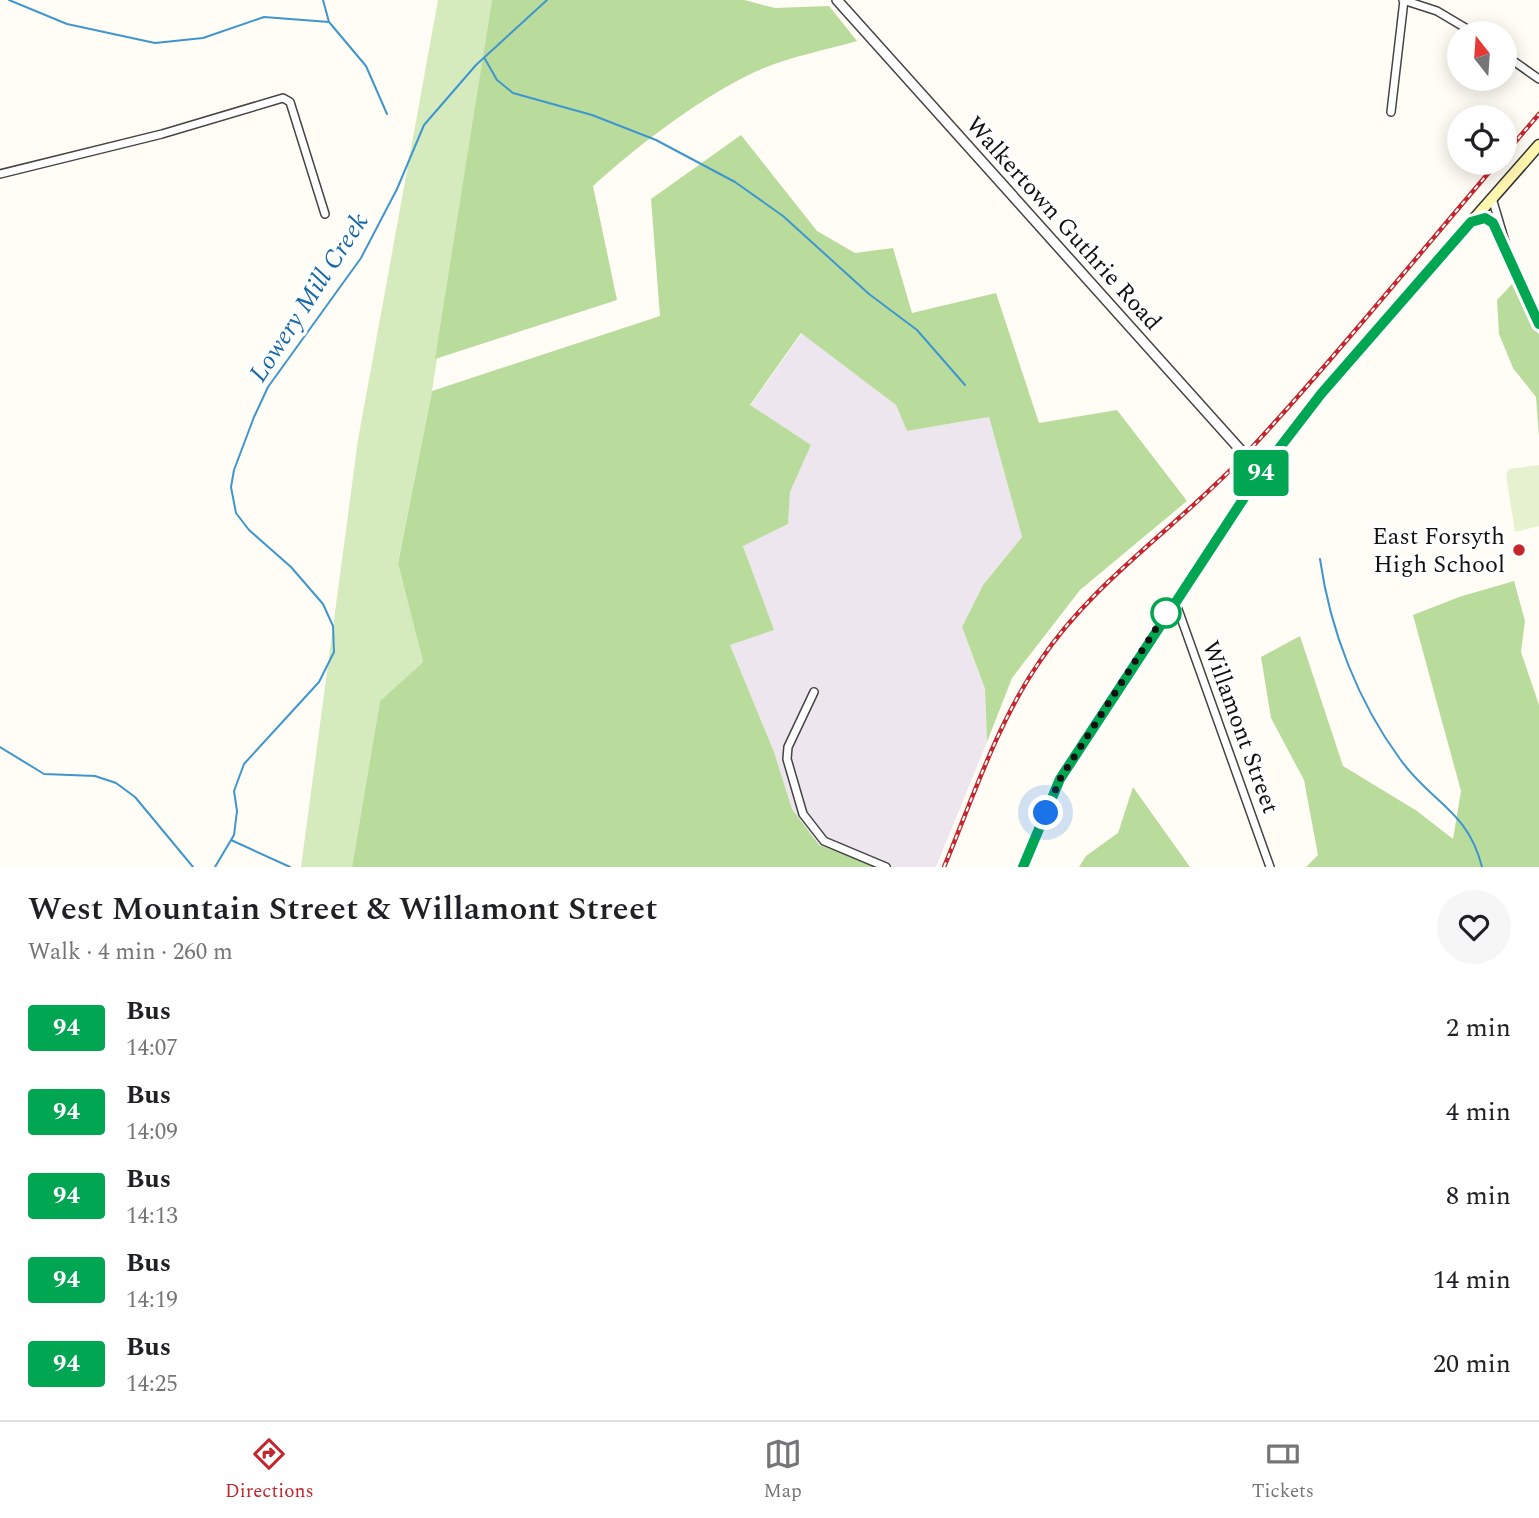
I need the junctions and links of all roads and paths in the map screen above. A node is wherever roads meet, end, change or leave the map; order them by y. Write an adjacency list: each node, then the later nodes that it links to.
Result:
1 (837, 0): 14 (street, Walkertown Guthrie Road)
2 (1404, 0): 3 (street); 6 (street)
3 (1454, 21)
4 (1517, 63): 5 (street)
5 (1539, 79)
6 (1391, 112)
7 (1539, 146): 9 (main road)
8 (0, 174): 10 (street)
9 (1492, 198): 11 (main road); 12 (street)
10 (326, 214)
11 (1471, 222): 12 (street); 15 (main road)
12 (1502, 238): 13 (street)
13 (1539, 324)
14 (1245, 455): 15 (street, Walkertown Guthrie Road)
15 (1261, 472): 16 (main road)
16 (1175, 600): 19 (main road); 20 (street, Willamont Street)
17 (814, 692): 18 (street)
18 (886, 867)
19 (1023, 867)
20 (1270, 867)

